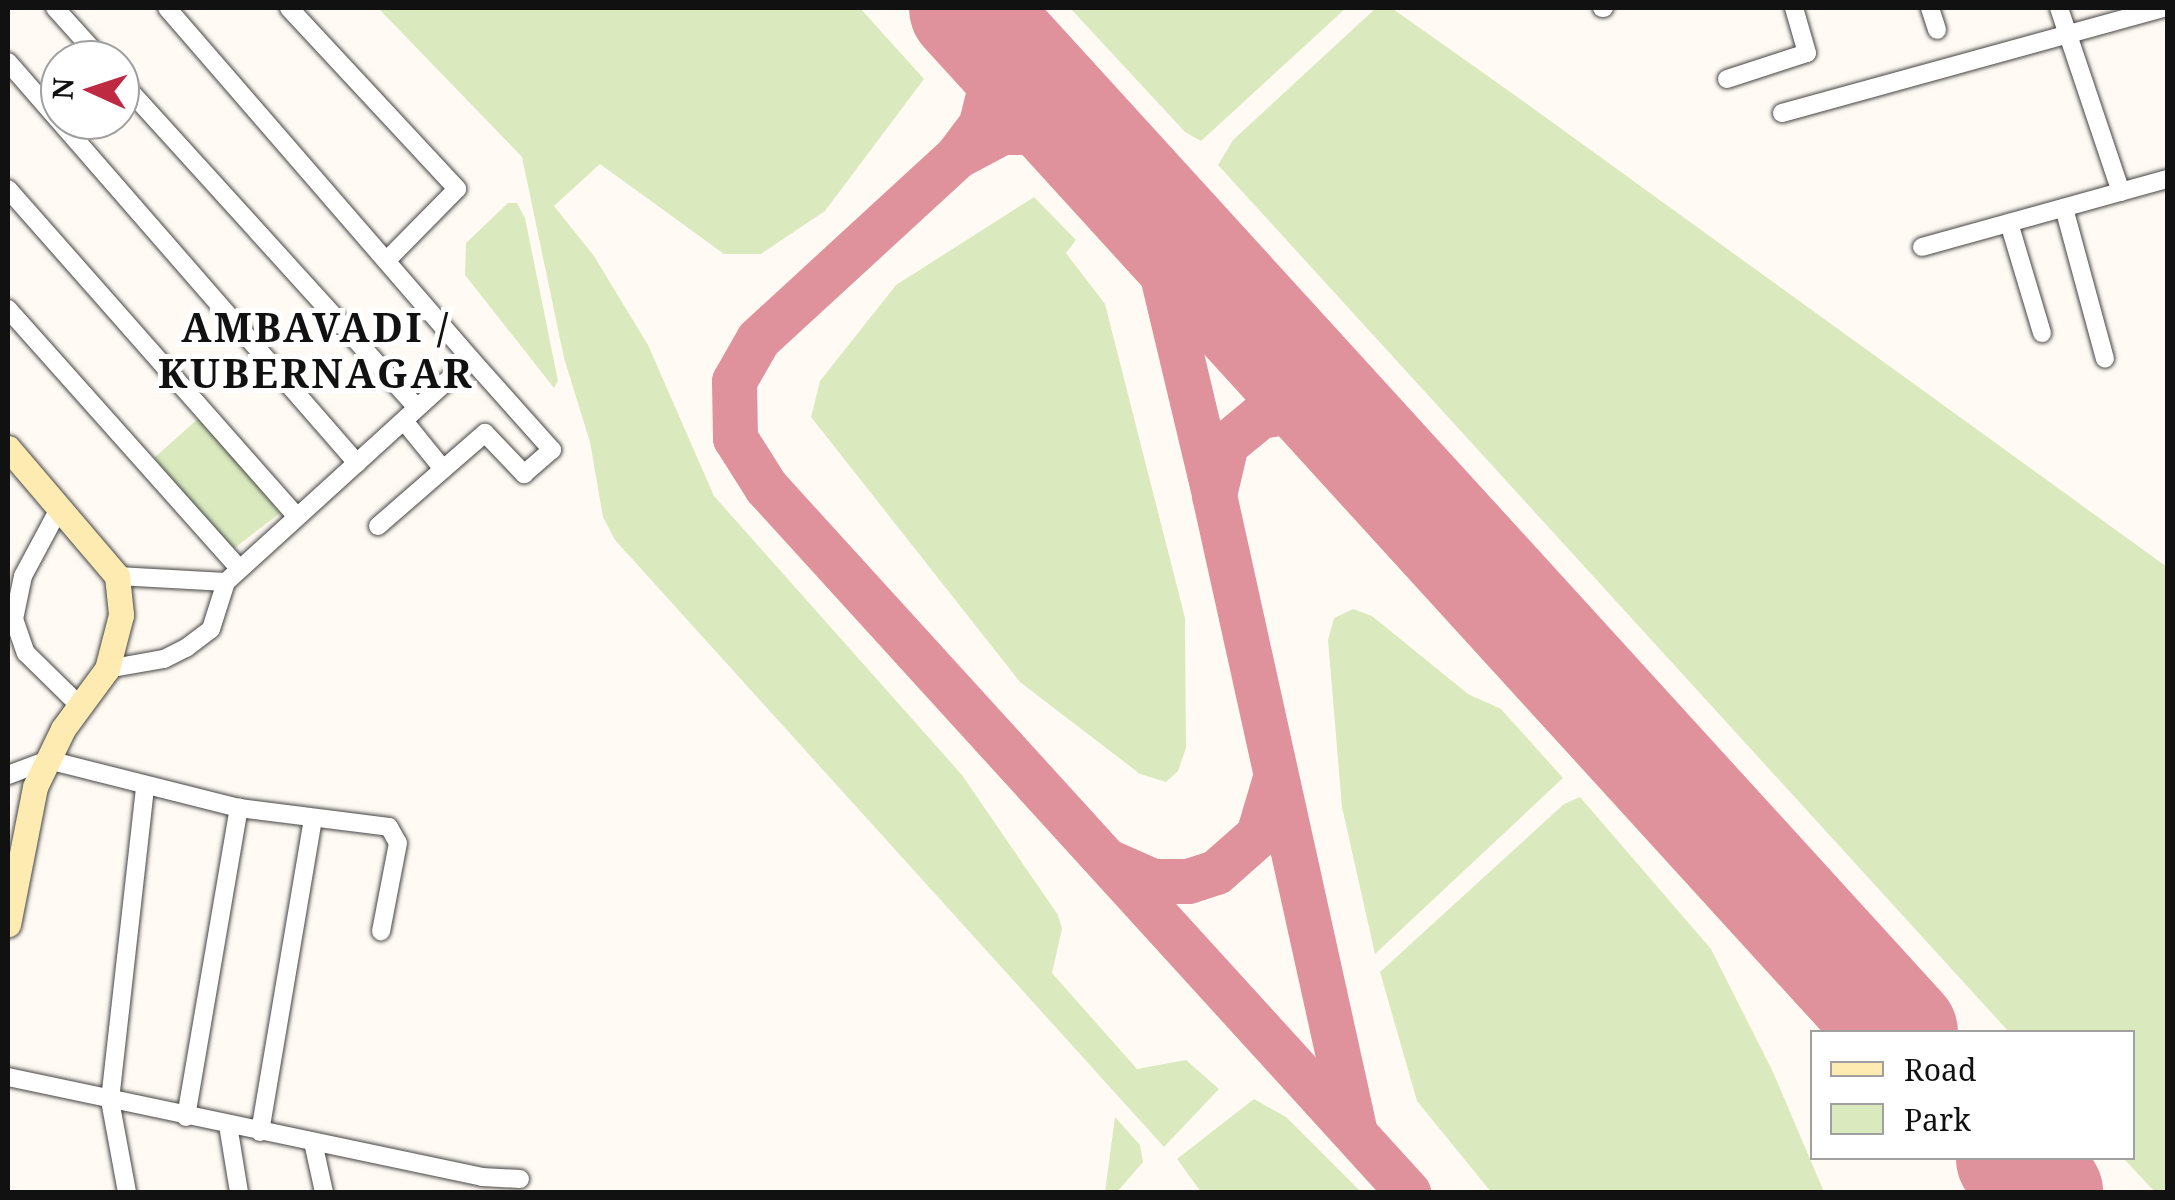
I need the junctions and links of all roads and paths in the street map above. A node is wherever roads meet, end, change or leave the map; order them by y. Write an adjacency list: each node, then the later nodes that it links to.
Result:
1 (55, 8): 10 (street)
2 (167, 8): 21 (street)
3 (289, 8): 21 (street)
4 (1794, 8): 12 (street)
5 (1930, 8): 8 (street)
6 (2059, 8): 9 (street)
7 (2164, 8): 9 (street)
8 (1936, 30)
9 (2068, 35): 14 (street); 17 (street)
10 (84, 40)
11 (8, 62): 28 (street)
12 (1727, 78)
13 (140, 103): 26 (street)
14 (1782, 113)
15 (2168, 178): 17 (street)
16 (8, 189): 31 (street)
17 (2121, 192): 18 (street)
18 (2064, 208): 19 (street); 24 (street)
19 (2009, 223): 20 (street); 23 (street)
20 (1922, 248)
21 (389, 258): 25 (street)
22 (8, 310): 36 (street)
23 (2042, 333)
24 (2106, 359)
25 (470, 360): 26 (street); 29 (street)
26 (410, 414): 28 (street); 29 (street)
27 (8, 448): 30 (street)
28 (357, 462): 31 (street)
29 (443, 470): 32 (street)
30 (60, 508): 34 (street); 35 (street)
31 (297, 518): 36 (street)
32 (378, 526)
33 (8, 559): 34 (street)
34 (23, 576): 37 (street)
35 (117, 576): 36 (street); 38 (street)
36 (233, 576): 38 (street)
37 (11, 619): 39 (street)
38 (107, 669): 39 (street)
39 (80, 706): 40 (street)
40 (48, 760): 41 (street); 42 (street); 45 (street)
41 (8, 774)
42 (146, 788): 43 (street); 48 (street)
43 (239, 808): 44 (street); 49 (street)
44 (313, 819): 46 (street); 51 (street)
45 (8, 924)
46 (381, 931)
47 (8, 1077): 48 (street)
48 (110, 1100): 49 (street); 55 (street)
49 (186, 1117): 50 (street)
50 (228, 1126): 51 (street); 56 (street)
51 (260, 1132): 52 (street)
52 (312, 1142): 54 (street); 57 (street)
53 (520, 1180): 54 (street)
54 (482, 1185)
55 (127, 1192)
56 (239, 1192)
57 (324, 1192)

